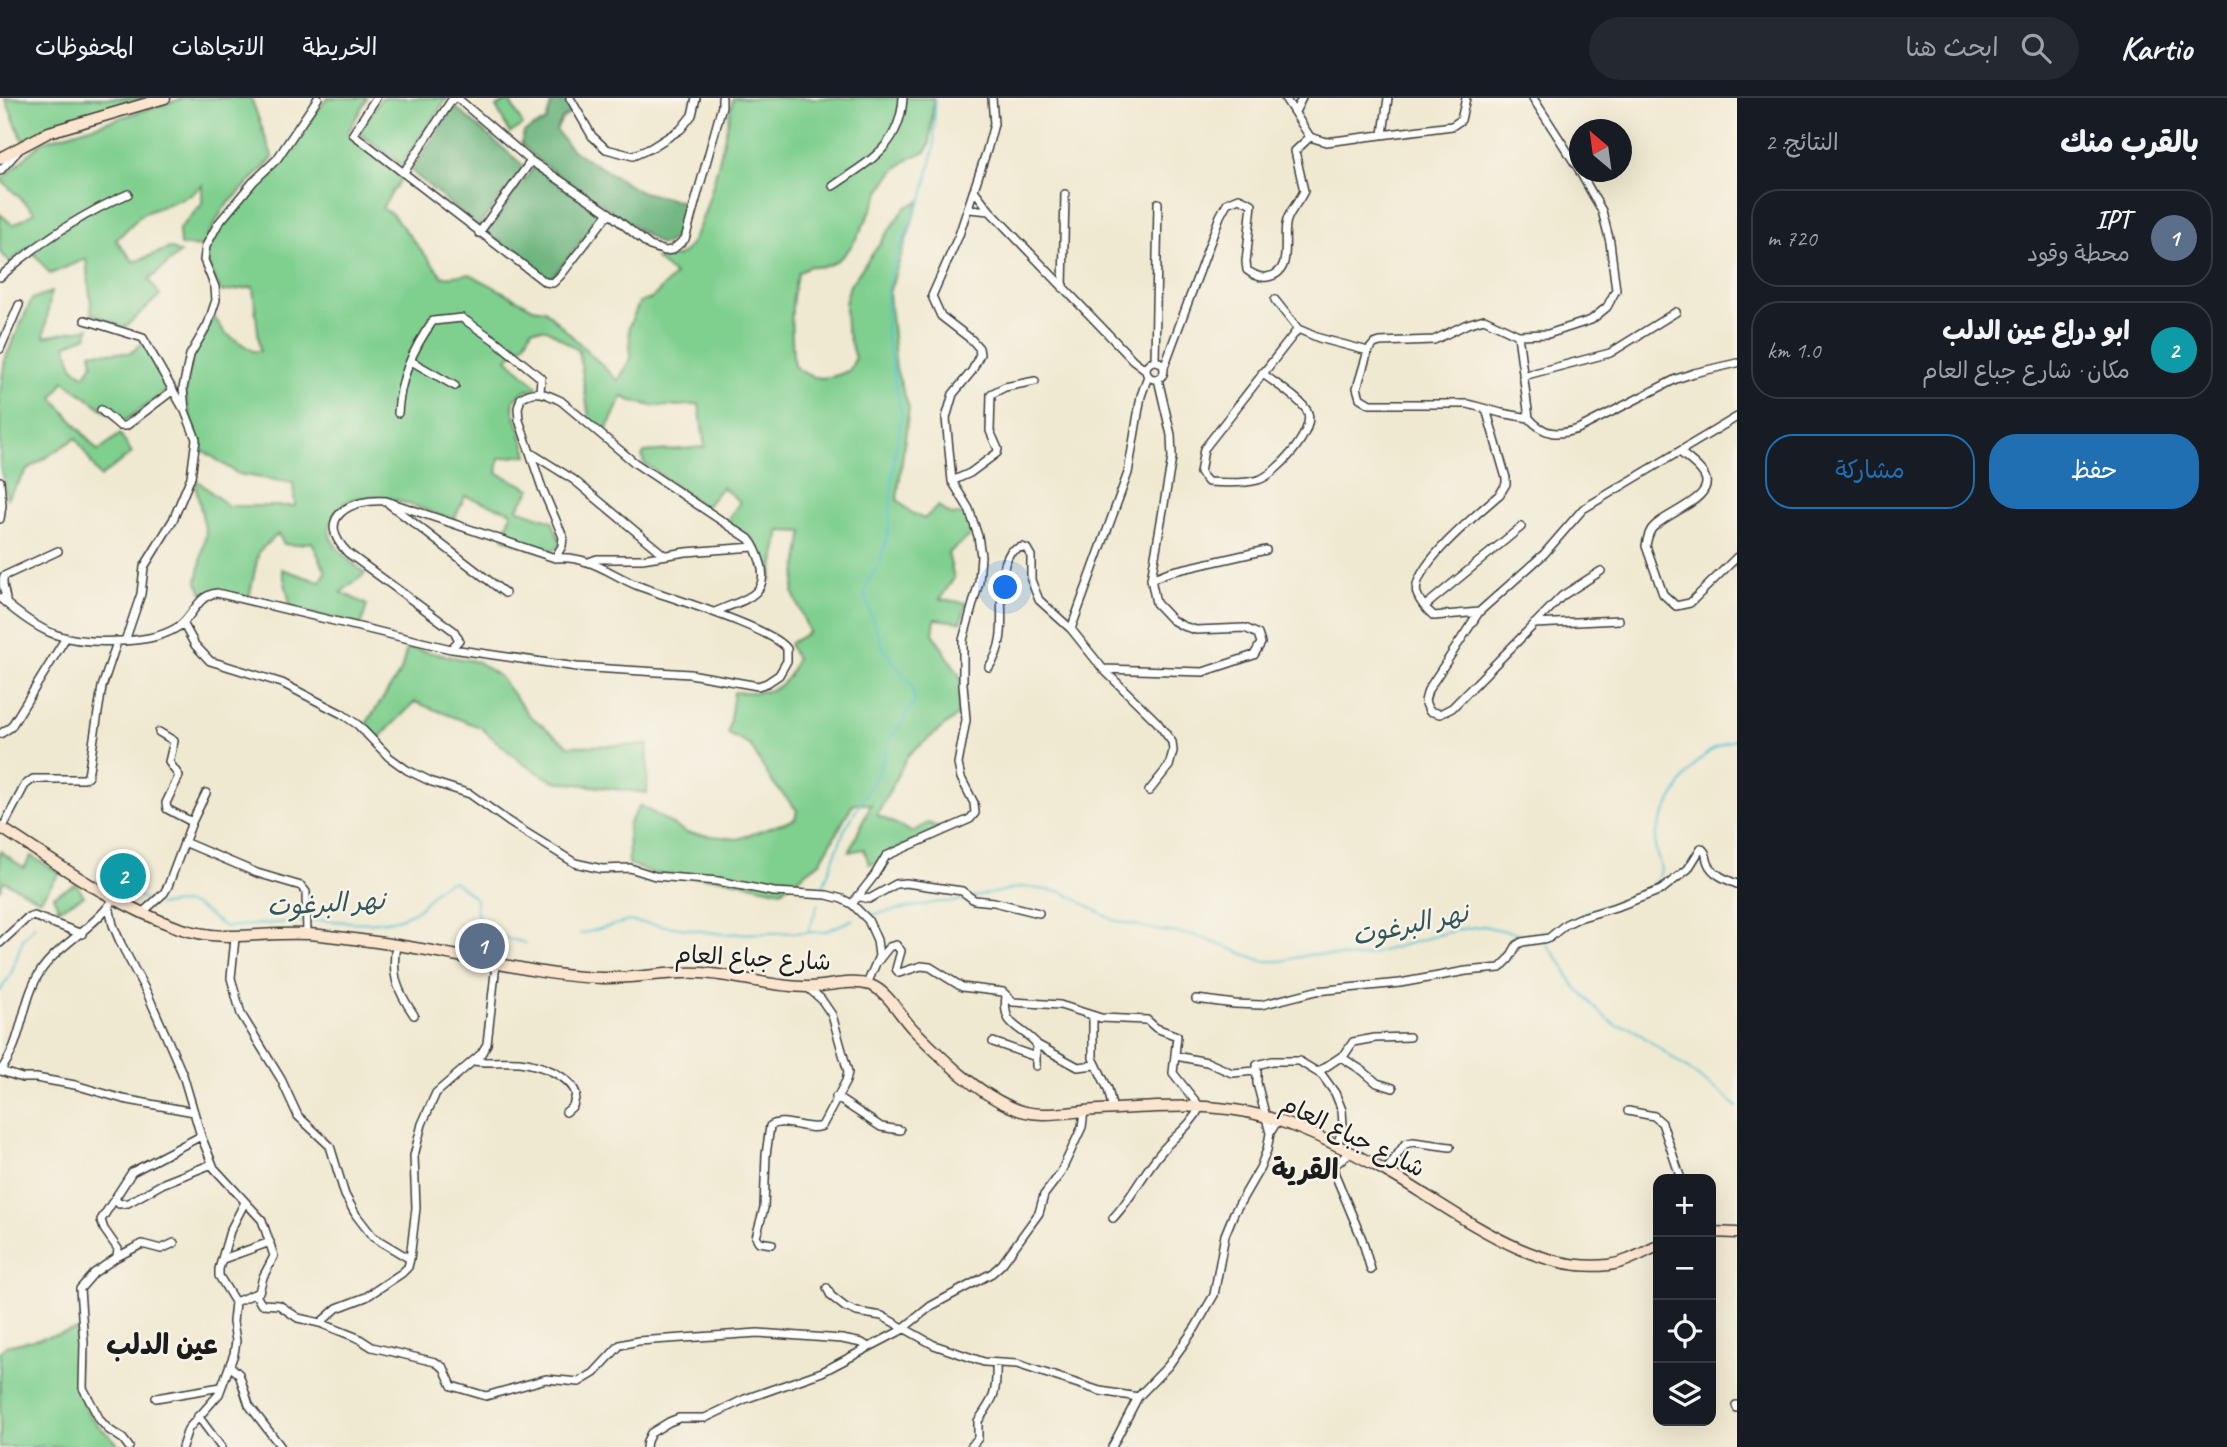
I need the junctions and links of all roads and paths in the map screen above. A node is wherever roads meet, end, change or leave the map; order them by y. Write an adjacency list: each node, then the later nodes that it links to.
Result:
1 (165, 98): 18 (main road)
2 (318, 98): 58 (street)
3 (376, 98): 23 (street)
4 (455, 98): 21 (street); 23 (street)
5 (570, 98): 6 (street)
6 (696, 98)
7 (722, 98): 32 (street)
8 (903, 98): 25 (street)
9 (992, 98): 26 (street)
10 (1285, 98): 15 (street)
11 (1302, 98): 15 (street)
12 (1388, 98): 16 (street)
13 (1466, 98): 16 (street)
14 (1533, 98): 19 (street)
15 (1295, 113): 17 (street)
16 (1383, 134): 17 (street)
17 (1310, 137): 47 (street)
18 (23, 145): 20 (main road); 22 (street)
19 (1569, 154)
20 (0, 158)
21 (531, 161): 32 (street); 33 (street)
22 (0, 171)
23 (404, 172): 33 (street)
24 (1586, 182): 41 (street)
25 (833, 186)
26 (974, 190): 30 (street); 31 (street)
27 (128, 194): 34 (street)
28 (1065, 194): 35 (street)
29 (1158, 203): 45 (street)
30 (969, 209): 31 (street); 67 (street)
31 (990, 211): 35 (street)
32 (609, 213): 33 (street)
33 (479, 233)
34 (0, 277)
35 (1063, 288): 48 (street)
36 (1275, 300): 40 (street)
37 (19, 305): 42 (street)
38 (1675, 312): 50 (street)
39 (85, 320): 54 (street)
40 (1298, 329): 43 (street); 49 (street)
41 (1518, 335): 43 (street); 50 (street)
42 (0, 349)
43 (1368, 351): 56 (street)
44 (411, 360): 53 (street); 55 (street); 59 (street)
45 (1155, 361): 47 (street); 48 (street)
46 (1737, 363): 61 (street)
47 (1164, 367): 51 (street)
48 (1146, 373): 51 (street); 90 (street)
49 (1262, 373): 49 (street)
50 (1523, 376): 61 (street)
51 (1158, 379): 77 (street)
52 (1035, 381): 67 (street)
53 (455, 386)
54 (172, 391): 57 (street); 58 (street)
55 (540, 392): 63 (street); 71 (street)
56 (1486, 409): 61 (street); 84 (street)
57 (101, 410)
58 (185, 411): 92 (street)
59 (398, 412)
60 (1737, 417): 62 (street)
61 (1529, 418)
62 (1680, 452): 75 (street); 86 (street)
63 (531, 453): 64 (street); 65 (street)
64 (545, 462): 65 (street); 74 (street)
65 (535, 466): 76 (street)
66 (0, 481): 69 (street)
67 (952, 481): 104 (street)
68 (386, 501): 76 (street); 82 (street); 93 (street)
69 (0, 519)
70 (1521, 527): 84 (street)
71 (754, 547): 74 (street); 85 (street)
72 (1266, 550): 80 (street)
73 (58, 551): 83 (street)
74 (664, 555): 78 (street)
75 (1737, 557)
76 (555, 558): 78 (street)
77 (1156, 559): 80 (street); 81 (street)
78 (589, 562): 85 (street)
79 (1601, 571): 89 (street)
80 (1169, 572): 81 (street)
81 (1151, 579): 95 (street)
82 (505, 593)
83 (3, 600): 91 (street)
84 (1425, 606): 86 (street)
85 (715, 612): 93 (street)
86 (1479, 612): 89 (street)
87 (1619, 620): 89 (street)
88 (183, 623): 92 (street); 93 (street); 106 (street)
89 (1533, 624)
90 (1072, 629): 94 (street); 95 (street)
91 (65, 639): 92 (street); 97 (street)
92 (121, 641): 101 (street)
93 (451, 649)
94 (989, 667)
95 (1103, 669): 98 (street)
96 (159, 732): 100 (street)
97 (0, 734)
98 (1149, 791)
99 (206, 793): 100 (street)
100 (192, 822): 102 (street)
101 (1, 828): 105 (main road, شارع جباع العام)
102 (184, 842): 107 (street); 109 (street)
103 (1737, 884): 119 (street)
104 (857, 896): 106 (street); 108 (street)
105 (111, 902): 107 (main road, شارع جباع العام); 110 (street); 138 (street)
106 (852, 904): 115 (street)
107 (145, 911): 111 (main road, شارع جباع العام)
108 (1039, 913)
109 (306, 929): 111 (main road, شارع جباع العام); 113 (main road, شارع جباع العام)
110 (82, 934): 112 (street); 129 (street)
111 (235, 938): 162 (street)
112 (0, 943)
113 (396, 945): 114 (main road, شارع جباع العام); 120 (street)
114 (496, 964): 117 (main road, شارع جباع العام); 127 (street)
115 (876, 965): 116 (street); 118 (street)
116 (867, 984): 117 (main road, شارع جباع العام); 136 (main road, شارع جباع العام)
117 (807, 987): 133 (street)
118 (1006, 995): 121 (street); 124 (street)
119 (1196, 999)
120 (414, 1015)
121 (1093, 1016): 125 (street); 128 (street)
122 (1409, 1037): 126 (street)
123 (993, 1042): 124 (street)
124 (1036, 1044): 128 (street)
125 (1176, 1056): 130 (street); 134 (street)
126 (1341, 1057): 131 (street); 132 (street)
127 (474, 1060): 139 (street); 162 (street)
128 (1095, 1065): 135 (street)
129 (0, 1071): 138 (street)
130 (1256, 1071): 131 (street); 140 (street)
131 (1318, 1072): 146 (street)
132 (1393, 1088)
133 (836, 1097): 142 (street); 158 (street)
134 (1200, 1107): 135 (main road, شارع جباع العام); 140 (main road, شارع جباع العام); 153 (street)
135 (1113, 1110): 136 (main road, شارع جباع العام)
136 (1084, 1111): 168 (street)
137 (1628, 1111): 150 (street)
138 (194, 1112): 144 (street)
139 (566, 1112)
140 (1264, 1116): 141 (main road, شارع جباع العام); 143 (street)
141 (1278, 1120): 143 (street); 146 (main road, شارع جباع العام)
142 (900, 1130)
143 (1270, 1133): 173 (street)
144 (201, 1136): 148 (street); 151 (street)
145 (1450, 1146): 149 (street)
146 (1337, 1147): 147 (main road, شارع جباع العام)
147 (1349, 1153): 149 (main road, شارع جباع العام); 163 (street)
148 (212, 1164): 151 (street); 152 (street)
149 (1386, 1171): 159 (main road, شارع جباع العام)
150 (1679, 1174)
151 (116, 1199): 160 (street)
152 (245, 1202): 156 (street); 161 (street)
153 (1113, 1218)
154 (1716, 1233): 155 (main road)
155 (1737, 1233)
156 (270, 1242): 161 (street); 165 (street)
157 (174, 1243): 160 (street)
158 (772, 1244)
159 (1653, 1248)
160 (117, 1257): 176 (street)
161 (223, 1259): 166 (street)
162 (410, 1259): 167 (street)
163 (1371, 1270)
164 (827, 1288): 168 (street)
165 (256, 1294): 166 (street); 167 (street)
166 (235, 1302): 171 (street)
167 (320, 1323): 169 (street)
168 (905, 1328): 169 (street); 170 (street)
169 (868, 1347): 180 (street)
170 (996, 1365): 173 (street); 181 (street)
171 (231, 1367): 172 (street); 179 (street)
172 (221, 1387): 174 (street); 175 (street)
173 (1138, 1397): 182 (street)
174 (156, 1398)
175 (198, 1416): 177 (street); 178 (street)
176 (129, 1447)
177 (182, 1447)
178 (221, 1447)
179 (281, 1447)
180 (646, 1447)
181 (971, 1447)
182 (1112, 1447)

